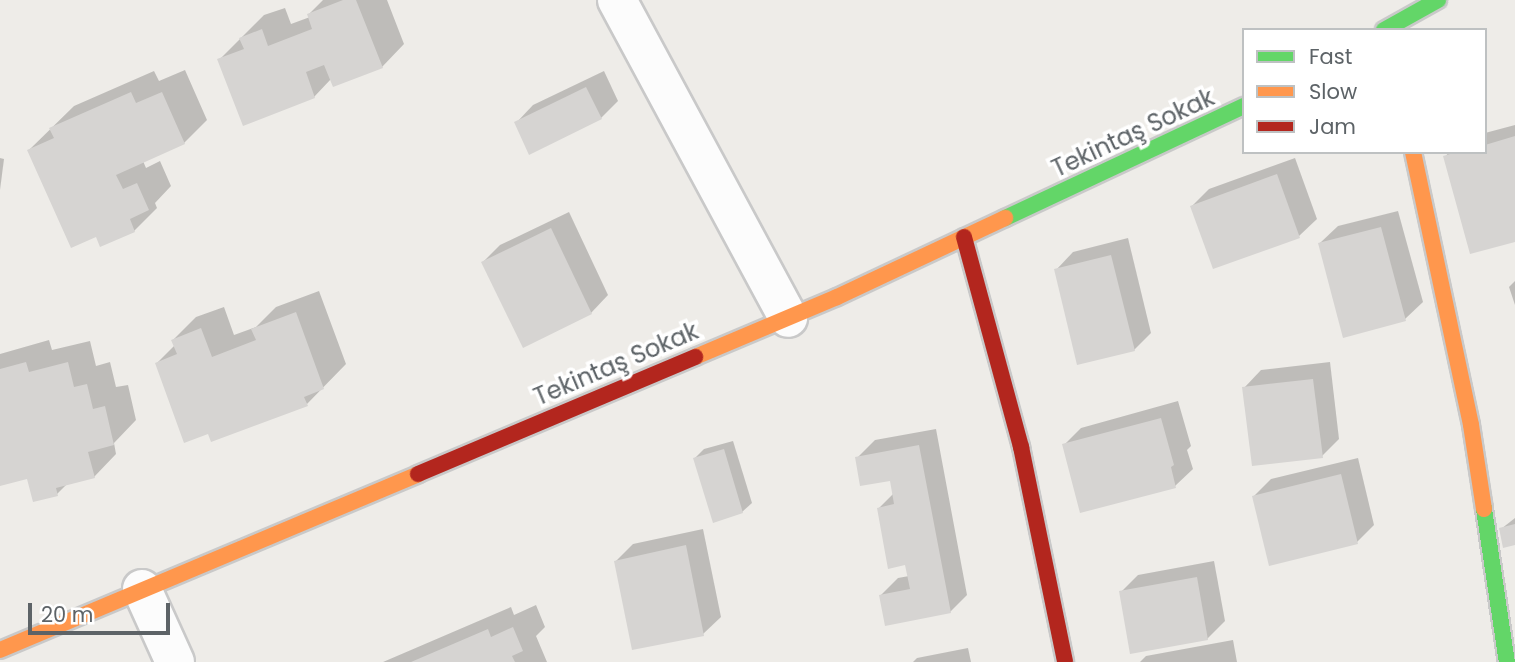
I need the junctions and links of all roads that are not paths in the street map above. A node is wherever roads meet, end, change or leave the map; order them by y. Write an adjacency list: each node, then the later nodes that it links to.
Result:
1 (617, 0): 7 (street)
2 (1438, 0): 3 (street)
3 (1388, 28)
4 (1242, 107): 6 (street, Tekintaş Sokak)
5 (1413, 154): 12 (street)
6 (964, 237): 7 (street, Tekintaş Sokak); 11 (street)
7 (788, 318): 8 (street, Tekintaş Sokak)
8 (142, 589): 9 (street, Tekintaş Sokak); 10 (street)
9 (0, 650)
10 (176, 662)
11 (1065, 662)
12 (1507, 662)

